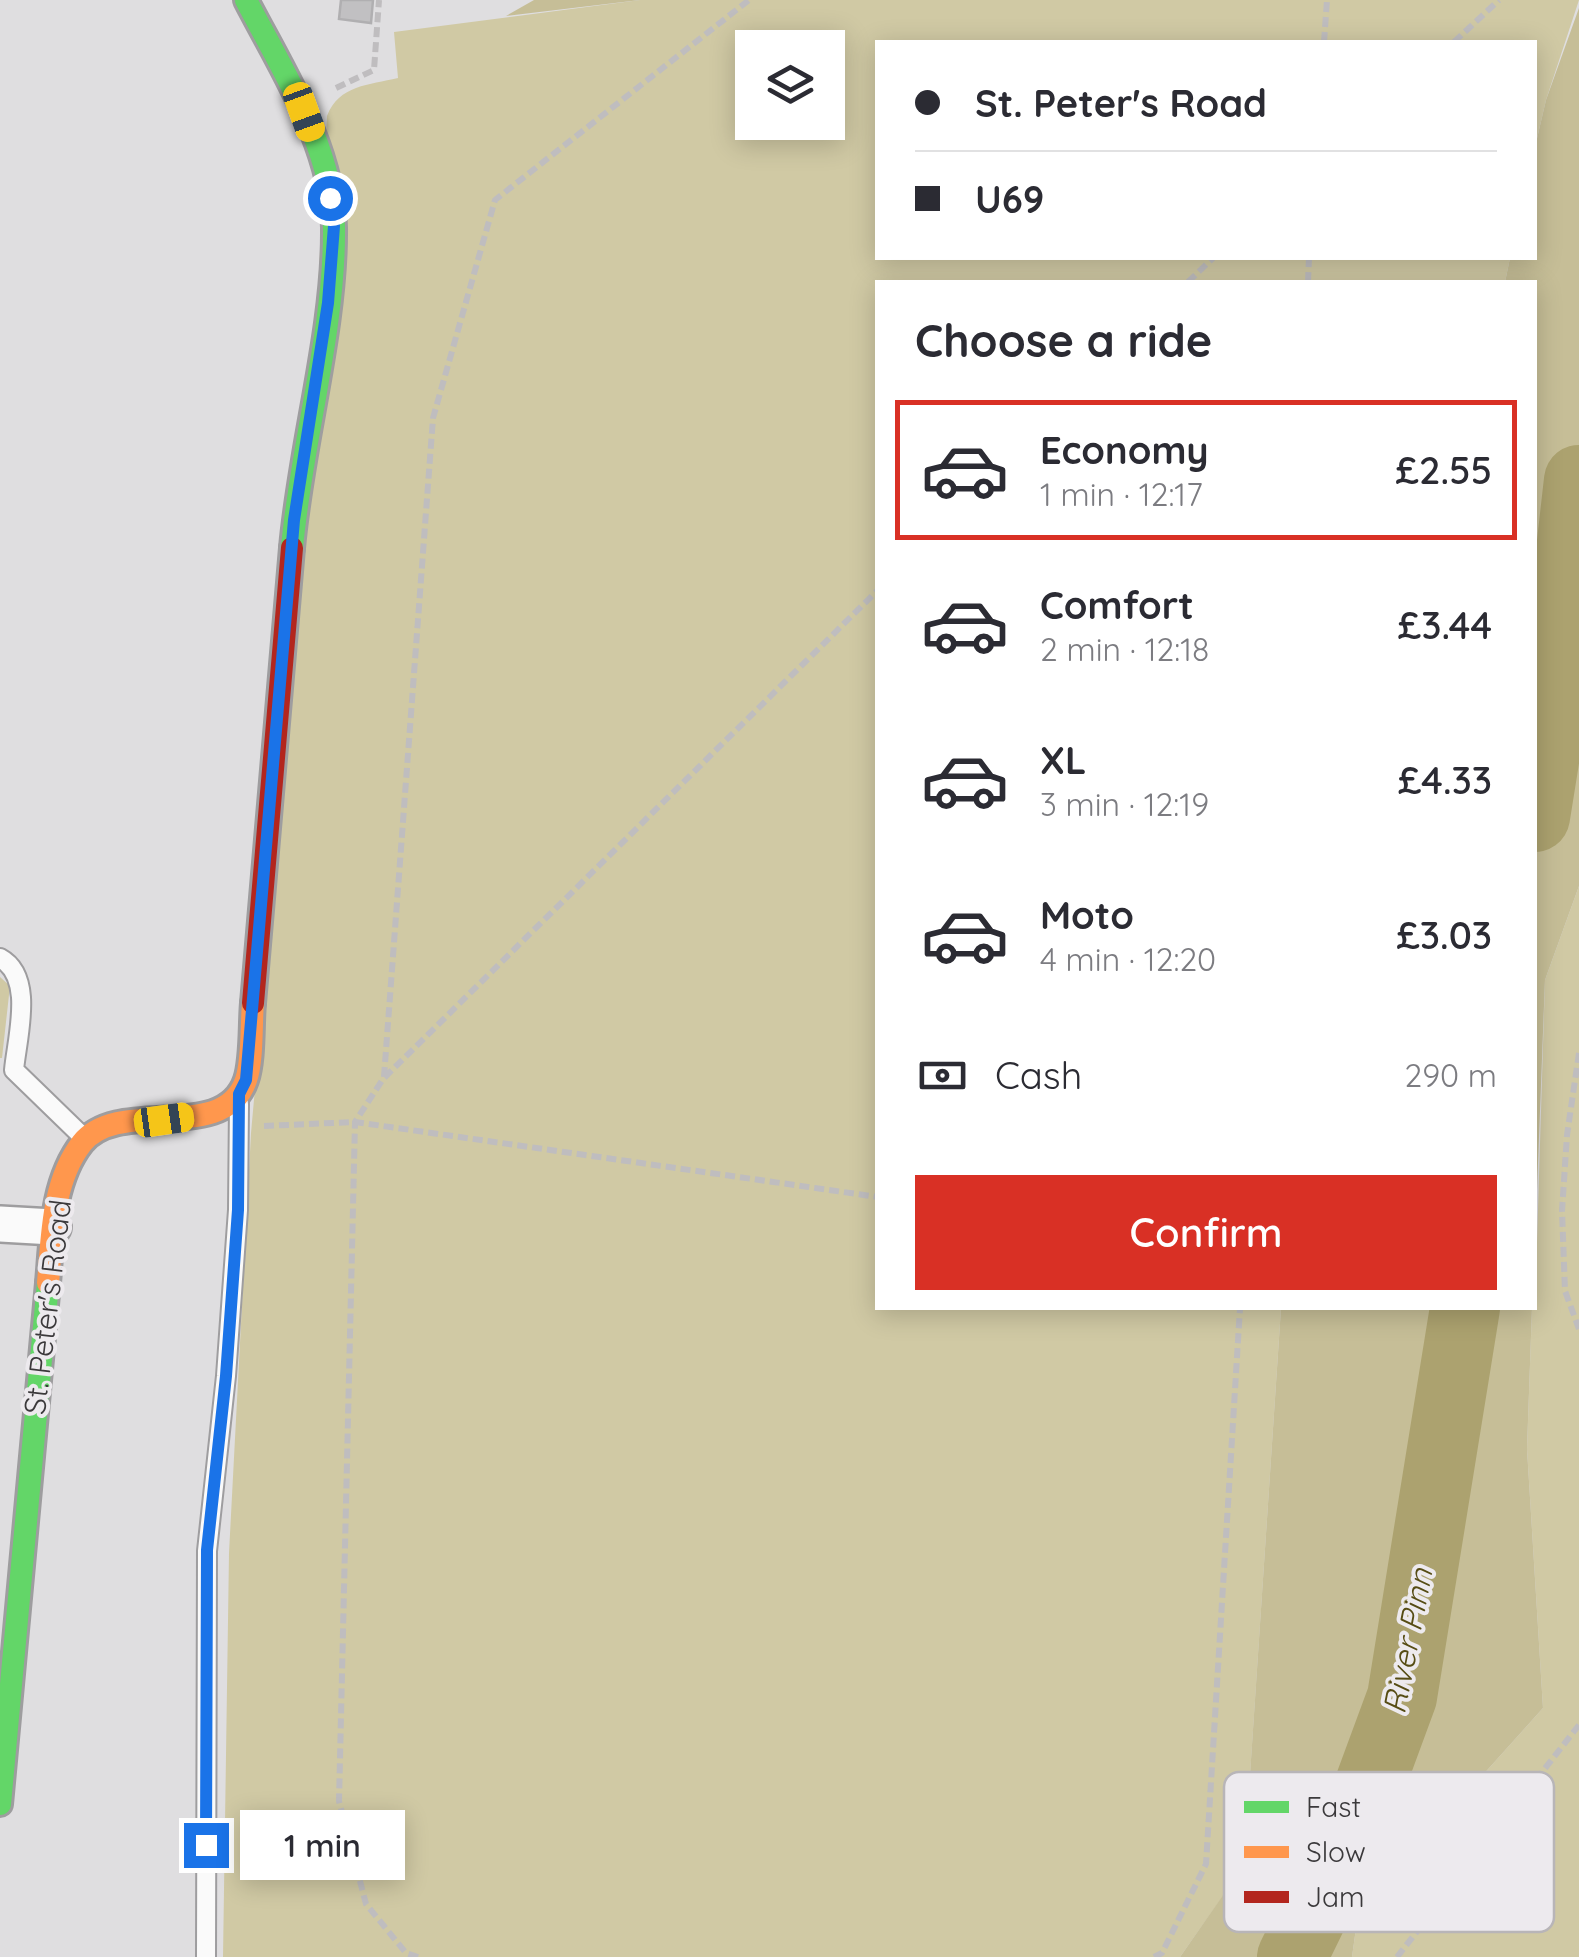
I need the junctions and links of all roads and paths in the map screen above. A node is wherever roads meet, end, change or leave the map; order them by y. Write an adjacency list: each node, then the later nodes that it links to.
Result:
1 (246, 0): 15 (street)
2 (379, 0): 8 (path)
3 (749, 0): 14 (path)
4 (1326, 0): 6 (path)
5 (1499, 0): 7 (path)
6 (1324, 40)
7 (1456, 40)
8 (365, 74)
9 (1211, 260): 10 (path)
10 (1190, 280)
11 (875, 593): 14 (path)
12 (0, 958): 18 (lane)
13 (1579, 1053): 23 (path)
14 (384, 1078): 16 (path)
15 (239, 1094): 17 (lane); 18 (street)
16 (355, 1122): 17 (path); 19 (path); 30 (path)
17 (238, 1128): 29 (lane)
18 (86, 1139): 21 (street, St. Peter's Road)
19 (875, 1197)
20 (0, 1224): 21 (street)
21 (54, 1227): 24 (street, St. Peter's Road)
22 (1240, 1310): 31 (path)
23 (1579, 1329)
24 (10, 1579): 27 (street, St. Peter's Road)
25 (1579, 1724): 26 (path)
26 (1542, 1772)
27 (0, 1804)
28 (1417, 1932): 32 (path)
29 (206, 1957)
30 (418, 1957)
31 (1154, 1957)
32 (1397, 1957)

